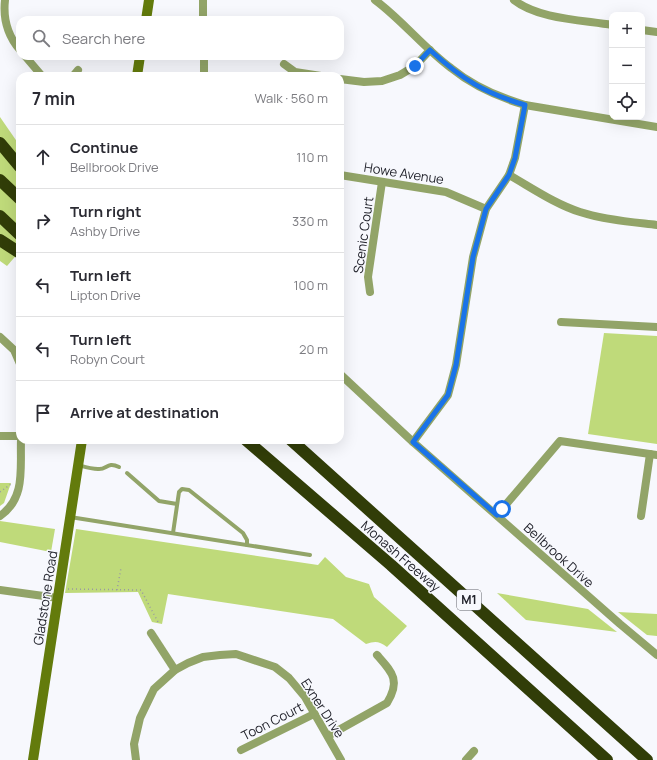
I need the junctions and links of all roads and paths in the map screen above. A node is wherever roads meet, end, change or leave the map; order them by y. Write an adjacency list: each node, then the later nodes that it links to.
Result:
1 (5, 0): 11 (street)
2 (149, 0): 6 (main road)
3 (203, 0): 7 (street)
4 (376, 0): 12 (street)
5 (514, 0): 8 (street)
6 (147, 16)
7 (204, 16)
8 (609, 25)
9 (645, 30): 10 (street)
10 (657, 32)
11 (16, 44)
12 (430, 50): 21 (street); 22 (street)
13 (28, 60): 17 (street)
14 (139, 60): 18 (main road)
15 (204, 60): 19 (street)
16 (284, 64): 20 (street)
17 (39, 72)
18 (138, 72)
19 (204, 72)
20 (295, 72)
21 (344, 80)
22 (525, 105): 23 (street); 26 (street)
23 (657, 127)
24 (0, 143): 25 (highway)
25 (16, 162)
26 (509, 175): 31 (street); 33 (street)
27 (344, 176): 29 (street, Howe Avenue)
28 (0, 180): 30 (highway)
29 (382, 182): 31 (street, Howe Avenue); 37 (street, Scenic Court)
30 (16, 195)
31 (486, 209): 45 (street)
32 (0, 216): 34 (highway)
33 (657, 225)
34 (16, 231)
35 (0, 240): 36 (highway)
36 (16, 250)
37 (370, 292)
38 (561, 322): 39 (street)
39 (657, 327)
40 (0, 337): 41 (street)
41 (16, 355)
42 (344, 378): 45 (street, Bellbrook Drive)
43 (0, 436): 44 (street)
44 (16, 436)
45 (413, 442): 57 (street, Bellbrook Drive)
46 (21, 444): 54 (street)
47 (81, 444): 51 (main road, Gladstone Road)
48 (251, 444): 82 (highway, Monash Freeway / M1)
49 (295, 444): 83 (highway, Monash Freeway / M1)
50 (654, 454): 57 (street); 59 (street)
51 (78, 465): 52 (lane); 60 (main road, Gladstone Road)
52 (119, 467)
53 (127, 473): 56 (lane)
54 (20, 479): 55 (path); 58 (street)
55 (0, 492)
56 (177, 504): 61 (lane); 62 (lane)
57 (497, 515): 72 (street, Bellbrook Drive)
58 (0, 516)
59 (641, 516)
60 (70, 517): 61 (lane); 68 (main road, Gladstone Road)
61 (173, 533): 62 (lane)
62 (247, 545): 63 (lane)
63 (310, 555)
64 (121, 568): 67 (path)
65 (66, 589): 67 (path)
66 (0, 590): 68 (street)
67 (117, 590): 69 (path)
68 (58, 598): 78 (main road, Gladstone Road)
69 (158, 622)
70 (151, 633): 73 (street)
71 (376, 655): 75 (street)
72 (657, 655)
73 (175, 670): 74 (street, Exner Drive); 79 (street, Exner Drive)
74 (314, 714): 75 (street, Exner Drive); 76 (street, Toon Court)
75 (328, 736): 80 (street, Exner Drive)
76 (241, 750)
77 (474, 751): 81 (street)
78 (33, 760)
79 (136, 760)
80 (341, 760)
81 (466, 760)
82 (608, 760)
83 (647, 760)

